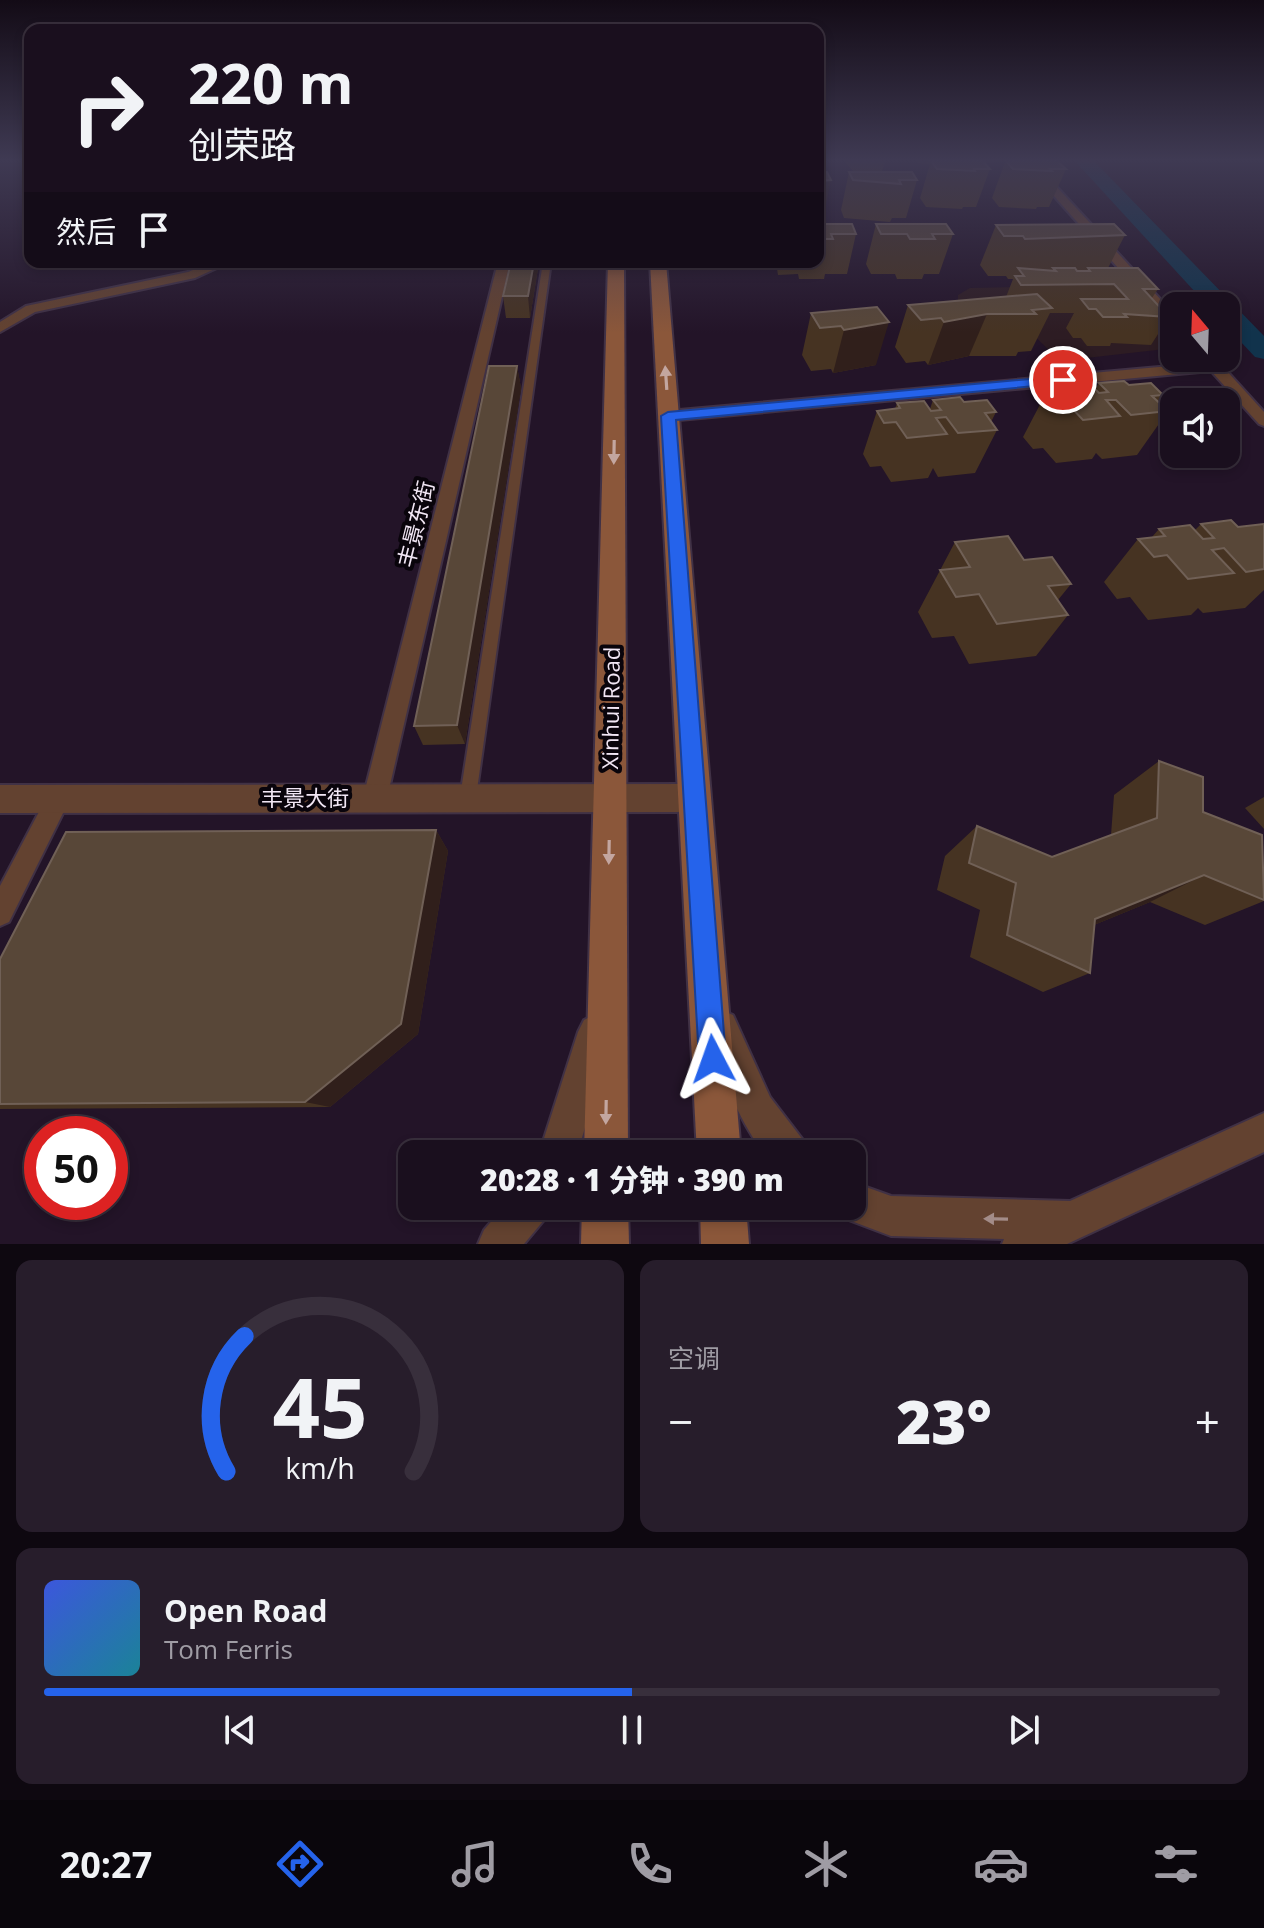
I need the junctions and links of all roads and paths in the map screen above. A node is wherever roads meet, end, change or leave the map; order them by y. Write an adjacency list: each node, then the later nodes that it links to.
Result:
1 (1079, 217): 7 (street)
2 (209, 268): 8 (street)
3 (503, 268): 17 (street, 丰景东街)
4 (546, 268): 15 (street)
5 (616, 268): 16 (main road, Xinhui Road, one-way to 16)
6 (658, 268): 13 (main road, one-way to 6)
7 (1160, 307)
8 (31, 309): 9 (street); 10 (street)
9 (0, 311)
10 (0, 328)
11 (1160, 367): 13 (street)
12 (1219, 372): 14 (street)
13 (668, 416): 18 (main road)
14 (1264, 421)
15 (468, 797): 16 (street, 丰景大街); 17 (street, 丰景大街)
16 (610, 797): 18 (street, 丰景大街); 22 (main road, Xinhui Road, one-way to 22)
17 (375, 798): 20 (street, 丰景大街)
18 (695, 798): 23 (main road)
19 (0, 799): 20 (street, 丰景大街)
20 (58, 799): 21 (street)
21 (0, 913)
22 (607, 991): 25 (street); 26 (main road, Xinhui Road, one-way to 26)
23 (708, 995): 27 (main road); 28 (street)
24 (1264, 1132): 33 (street)
25 (562, 1140)
26 (606, 1140)
27 (718, 1140)
28 (776, 1140)
29 (866, 1207): 33 (street, one-way to 29)
30 (518, 1220): 34 (street)
31 (605, 1220): 35 (main road)
32 (724, 1220): 36 (main road)
33 (1058, 1232): 37 (street)
34 (498, 1244)
35 (605, 1244)
36 (725, 1244)
37 (1022, 1244)

